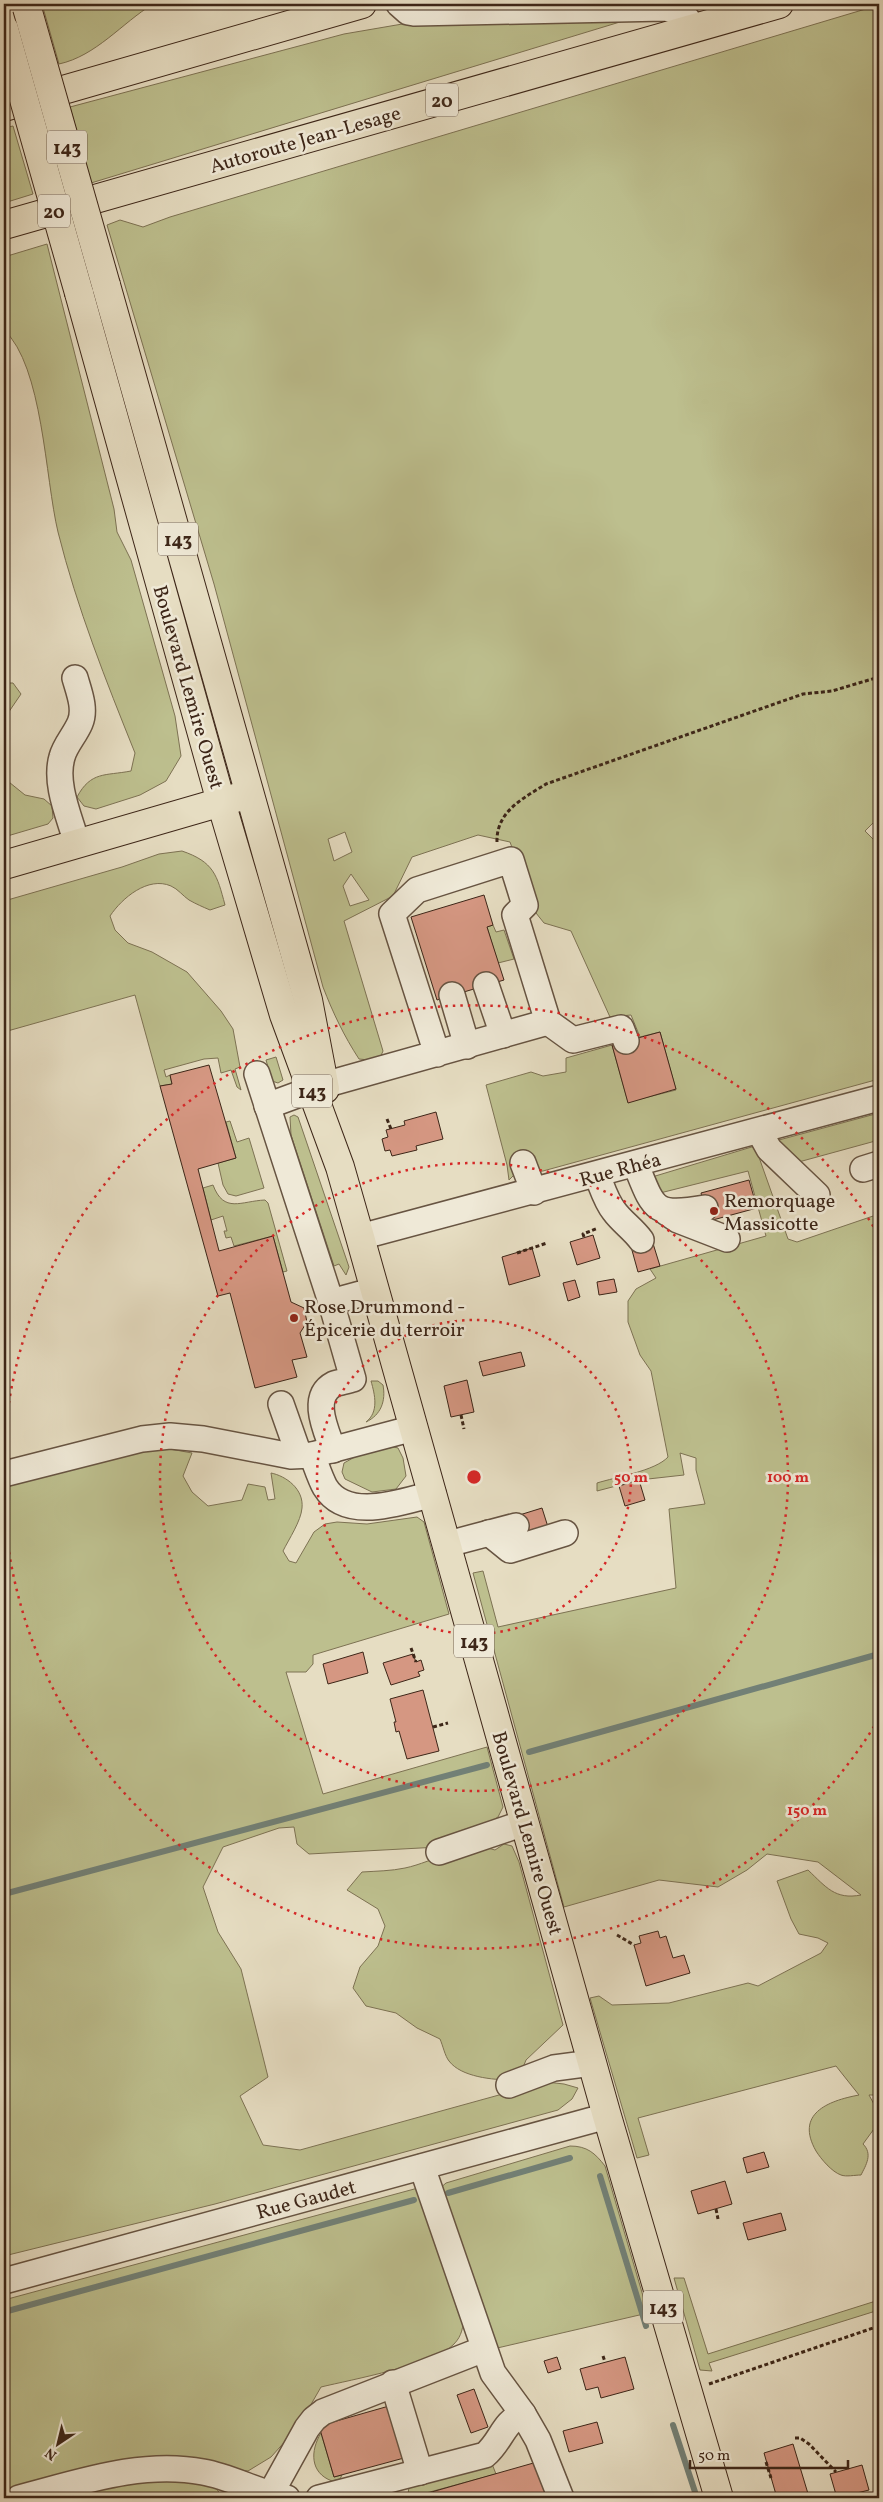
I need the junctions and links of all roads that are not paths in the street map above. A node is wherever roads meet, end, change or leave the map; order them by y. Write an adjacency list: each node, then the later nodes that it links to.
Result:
1 (362, 4): 7 (main road)
2 (399, 4): 6 (street)
3 (779, 4): 6 (main road, Autoroute Jean-Lesage / 20)
4 (27, 6): 10 (main road, Boulevard Lemire Ouest / 143, bridge)
5 (4, 29): 11 (main road, Boulevard Lemire Ouest, bridge)
6 (692, 29): 8 (main road, Autoroute Jean-Lesage / 20)
7 (4, 107)
8 (4, 225)
9 (75, 678): 12 (street)
10 (249, 794): 11 (main road); 22 (main road, Boulevard Lemire Ouest / 143)
11 (221, 802): 12 (main road); 22 (main road, Boulevard Lemire Ouest / 143)
12 (77, 844): 13 (main road)
13 (4, 865)
14 (486, 985): 17 (street)
15 (452, 995): 19 (street)
16 (548, 1022): 17 (street); 18 (street); 20 (street)
17 (503, 1035): 19 (street)
18 (626, 1041)
19 (467, 1046): 20 (street)
20 (436, 1054): 22 (street)
21 (257, 1074): 24 (street)
22 (318, 1088): 24 (street); 33 (main road, Boulevard Lemire Ouest / 143)
23 (879, 1098): 25 (street, Rue Rhéa)
24 (267, 1106): 37 (street)
25 (759, 1131): 27 (street, Rue Rhéa); 30 (street)
26 (523, 1163): 29 (street)
27 (636, 1164): 28 (street, Rue Rhéa); 32 (street)
28 (598, 1175): 29 (street, Rue Rhéa); 35 (street)
29 (534, 1192): 33 (street, Rue Rhéa)
30 (817, 1195)
31 (705, 1208): 32 (street)
32 (660, 1209): 34 (street)
33 (360, 1237): 36 (main road, Boulevard Lemire Ouest / 143)
34 (727, 1239)
35 (641, 1240)
36 (375, 1290): 37 (street); 39 (main road, Boulevard Lemire Ouest / 143)
37 (331, 1302): 40 (street)
38 (281, 1404): 40 (street)
39 (414, 1428): 40 (street); 42 (main road, Boulevard Lemire Ouest / 143)
40 (315, 1454): 41 (street); 42 (street)
41 (4, 1474)
42 (433, 1494): 46 (main road, Boulevard Lemire Ouest / 143)
43 (516, 1526): 44 (street)
44 (489, 1533): 45 (street); 46 (street)
45 (565, 1533)
46 (448, 1544): 47 (main road, Boulevard Lemire Ouest / 143)
47 (524, 1823): 48 (street); 49 (main road, Boulevard Lemire Ouest / 143)
48 (439, 1852)
49 (592, 2063): 50 (street); 51 (main road, Boulevard Lemire Ouest / 143)
50 (509, 2085)
51 (607, 2116): 52 (street, Rue Gaudet); 63 (main road, Boulevard Lemire Ouest / 143)
52 (422, 2167): 53 (street, Rue Gaudet); 54 (street)
53 (4, 2281)
54 (484, 2349): 55 (street); 56 (street)
55 (394, 2384): 57 (street); 59 (street)
56 (523, 2414): 57 (street); 62 (street)
57 (420, 2472): 58 (street)
58 (351, 2487): 61 (street)
59 (279, 2496): 60 (street)
60 (19, 2498)
61 (319, 2498)
62 (562, 2498)
63 (719, 2498)

